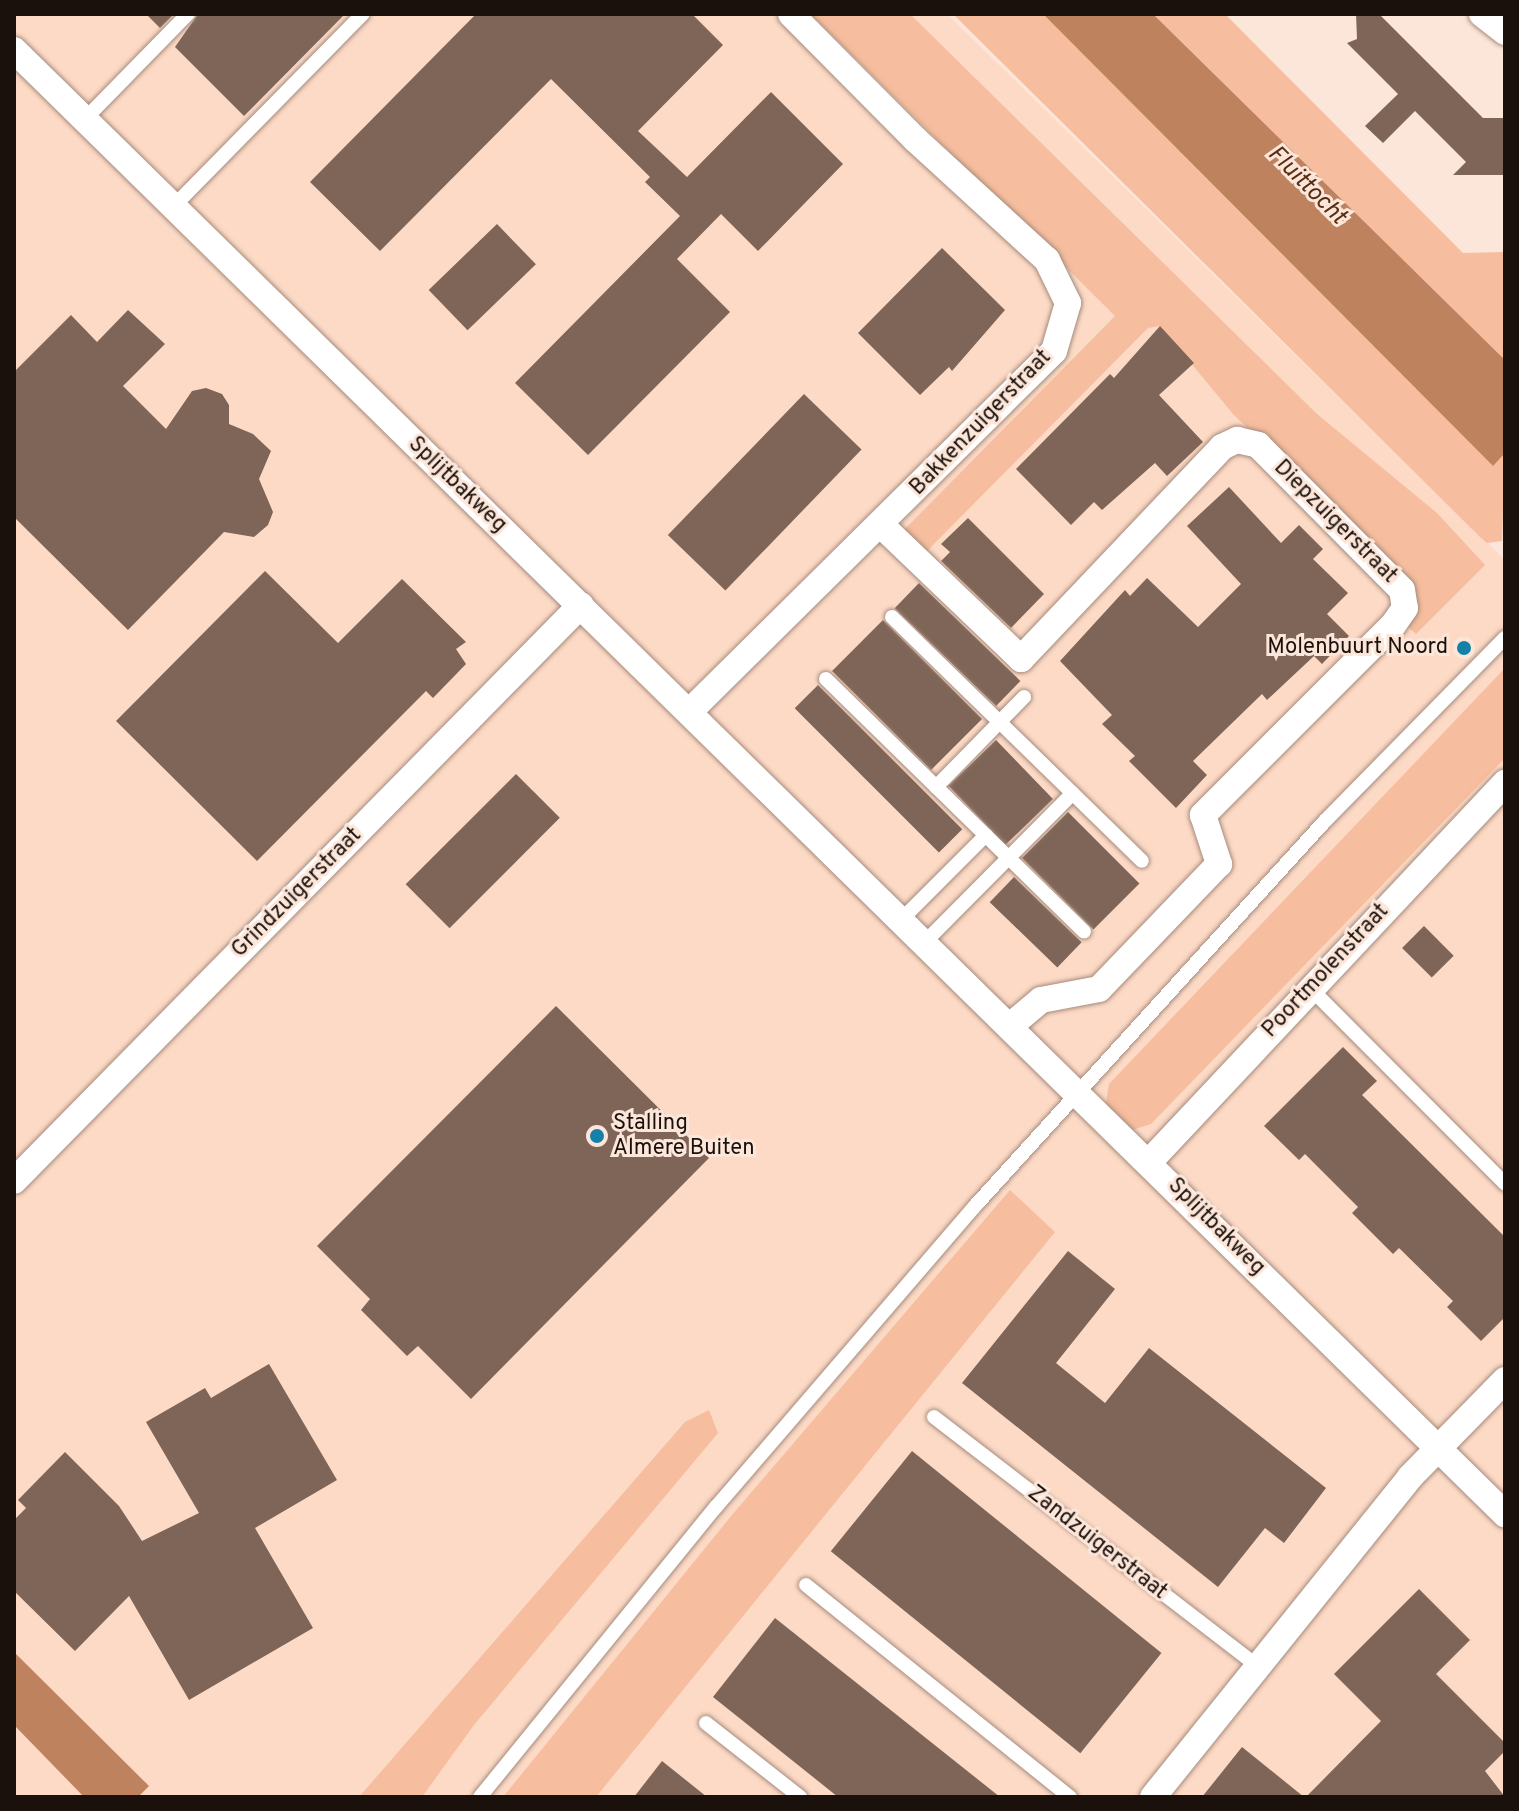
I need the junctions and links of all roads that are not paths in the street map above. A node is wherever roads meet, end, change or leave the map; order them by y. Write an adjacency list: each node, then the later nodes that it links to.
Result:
1 (188, 14): 7 (lane)
2 (363, 14): 8 (lane)
3 (791, 14): 9 (street, Bakkenzuigerstraat)
4 (1482, 14): 5 (street)
5 (1505, 32)
6 (14, 50): 7 (street, Splijtbakweg)
7 (85, 119): 8 (street, Splijtbakweg)
8 (174, 206): 10 (street, Splijtbakweg)
9 (881, 525): 15 (street, Bakkenzuigerstraat); 27 (street, Diepzuigerstraat)
10 (581, 605): 15 (street, Splijtbakweg); 30 (street, Grindzuigerstraat)
11 (892, 617): 16 (lane)
12 (1505, 638): 28 (lane)
13 (826, 679): 18 (lane)
14 (1024, 697): 16 (lane)
15 (689, 712): 23 (street, Splijtbakweg)
16 (1000, 722): 18 (lane); 19 (lane)
17 (1505, 783): 26 (street, Poortmolenstraat)
18 (936, 787): 20 (lane)
19 (1073, 793): 21 (lane); 22 (lane)
20 (986, 835): 21 (lane); 23 (lane)
21 (1009, 858): 24 (lane); 25 (lane)
22 (1142, 861)
23 (901, 920): 25 (street, Splijtbakweg)
24 (1084, 932)
25 (924, 943): 27 (street, Splijtbakweg)
26 (1309, 987): 29 (street, Poortmolenstraat); 31 (lane)
27 (1010, 1026): 28 (street, Splijtbakweg)
28 (1077, 1092): 29 (street, Splijtbakweg); 39 (lane)
29 (1150, 1161): 34 (street, Splijtbakweg)
30 (14, 1181)
31 (1505, 1184)
32 (1505, 1380): 34 (street)
33 (934, 1417): 37 (lane, Zandzuigerstraat)
34 (1438, 1447): 35 (street, Splijtbakweg); 37 (street)
35 (1505, 1514)
36 (806, 1585): 41 (lane)
37 (1260, 1669): 42 (street)
38 (706, 1723): 40 (lane)
39 (480, 1797)
40 (800, 1797)
41 (1070, 1797)
42 (1153, 1797)

